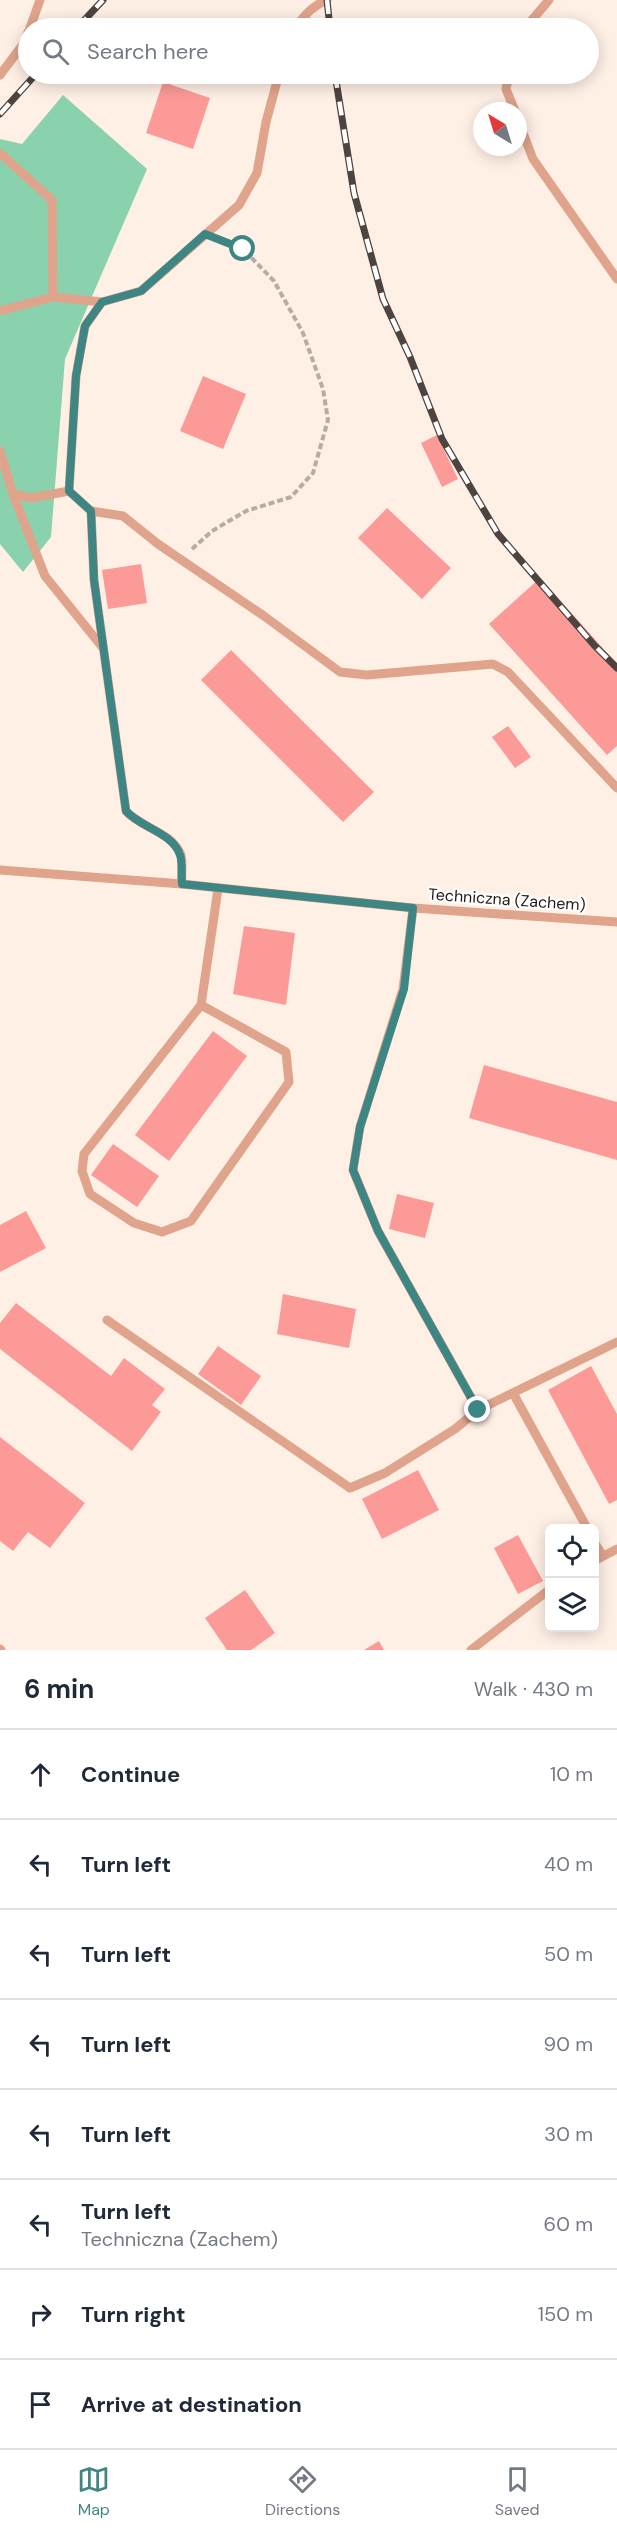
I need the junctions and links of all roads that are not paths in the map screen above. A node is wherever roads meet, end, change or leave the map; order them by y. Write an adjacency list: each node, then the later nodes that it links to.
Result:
1 (40, 0): 4 (lane)
2 (327, 0): 5 (lane)
3 (549, 0): 6 (lane)
4 (33, 18)
5 (302, 18)
6 (534, 18)
7 (18, 51): 8 (lane)
8 (0, 75)
9 (276, 84): 16 (lane)
10 (507, 84): 11 (lane)
11 (511, 102)
12 (527, 143): 14 (lane)
13 (0, 153): 15 (lane)
14 (617, 279)
15 (53, 297): 16 (lane); 17 (lane)
16 (102, 302): 19 (lane)
17 (0, 311)
18 (0, 451): 20 (lane)
19 (69, 491): 20 (lane); 21 (lane)
20 (13, 494): 22 (lane)
21 (91, 511): 22 (lane); 23 (lane)
22 (103, 649): 25 (lane)
23 (617, 788)
24 (0, 870): 25 (lane, Techniczna (Zachem))
25 (182, 884): 26 (lane, Techniczna (Zachem))
26 (219, 889): 27 (lane, Techniczna (Zachem)); 29 (lane)
27 (413, 908): 28 (lane, Techniczna (Zachem)); 33 (lane)
28 (617, 922)
29 (201, 1005): 29 (lane)
30 (107, 1320): 33 (lane)
31 (616, 1344): 32 (lane)
32 (513, 1393): 33 (lane); 34 (lane)
33 (478, 1410)
34 (585, 1524)
35 (617, 1549): 36 (lane)
36 (599, 1558)
37 (545, 1592): 38 (lane)
38 (471, 1650)

